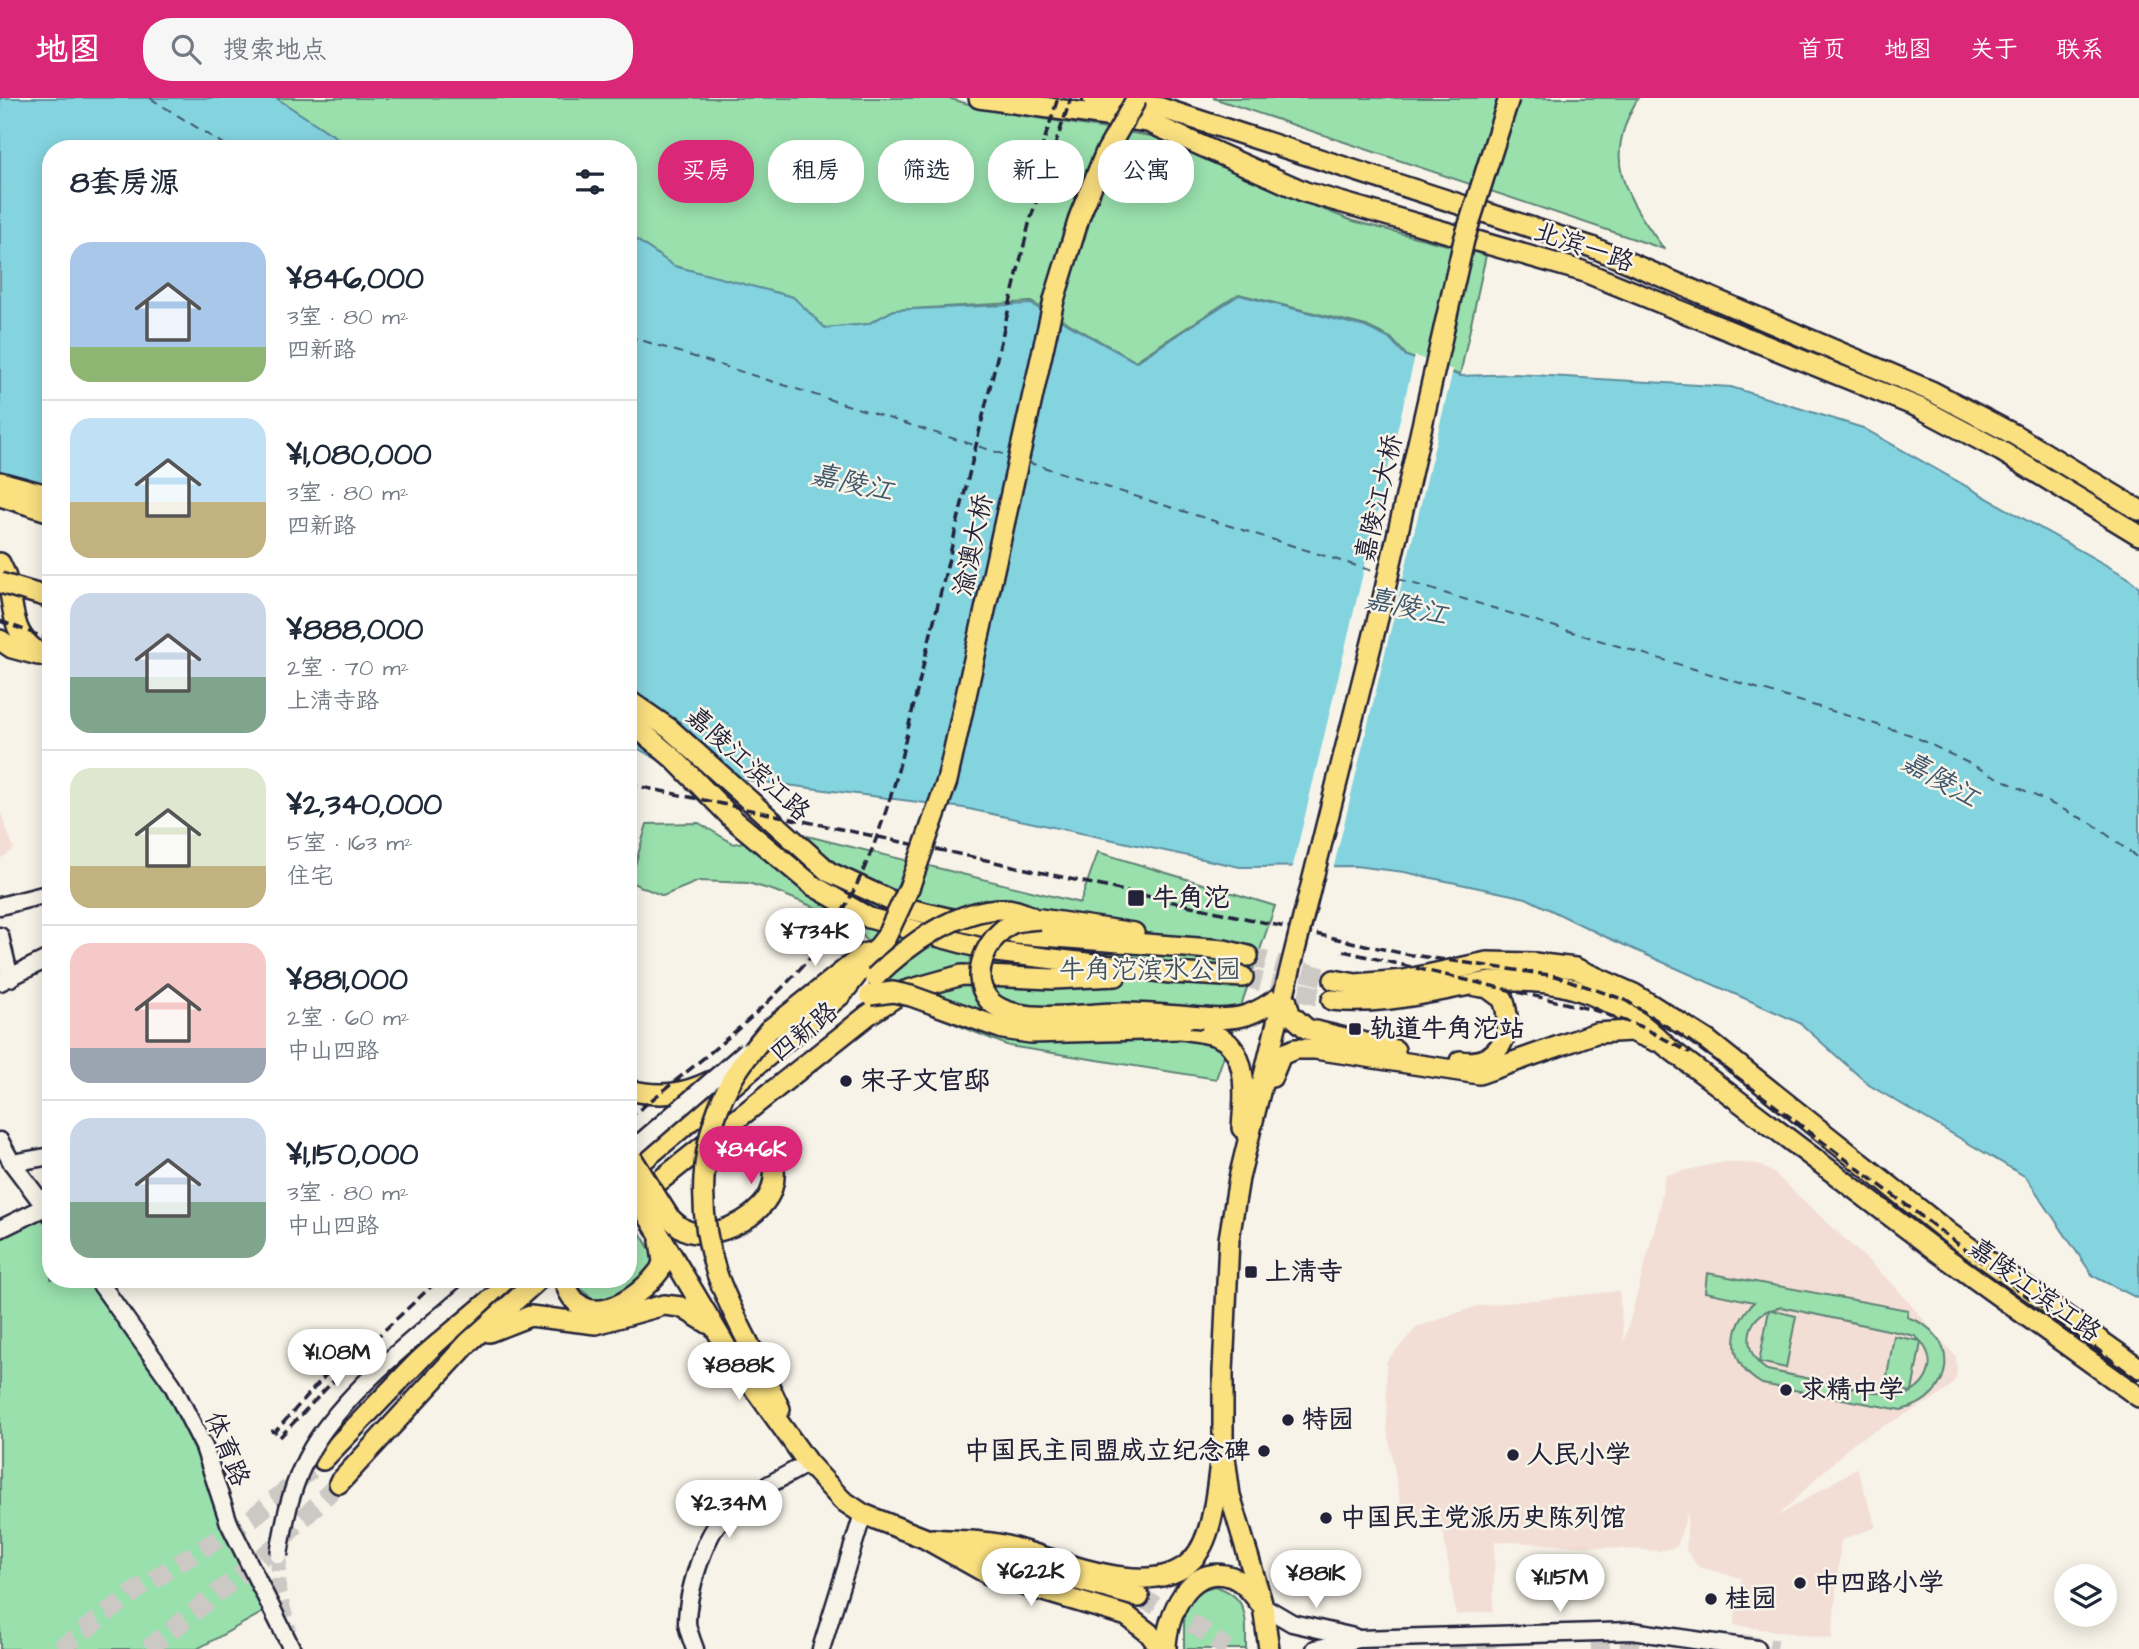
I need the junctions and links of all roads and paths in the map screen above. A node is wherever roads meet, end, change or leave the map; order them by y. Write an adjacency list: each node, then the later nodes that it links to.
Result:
1 (979, 98): 4 (main road, 北滨一路)
2 (1093, 98): 4 (main road, 北滨一路)
3 (1508, 98): 36 (main road, 嘉陵江大桥, bridge)
4 (1150, 107): 5 (main road, 北滨一路); 6 (main road, 北滨一路); 24 (main road, 渝澳大桥, bridge)
5 (1318, 159): 6 (main road); 11 (main road, 北滨一路)
6 (1305, 192): 12 (main road, 北滨一路)
7 (0, 482): 9 (main road)
8 (0, 496): 10 (main road)
9 (42, 497)
10 (42, 499)
11 (2139, 510)
12 (2139, 535)
13 (0, 563): 16 (main road)
14 (0, 583): 15 (main road, bridge)
15 (42, 595)
16 (9, 637): 17 (main road)
17 (42, 654)
18 (637, 706): 25 (main road, 嘉陵江滨江路)
19 (637, 728): 28 (main road, 嘉陵江滨江路)
20 (42, 895): 21 (street)
21 (0, 905)
22 (1040, 919): 25 (main road); 33 (main road, bridge); 36 (main road, bridge)
23 (0, 936): 30 (street)
24 (886, 937): 34 (main road, 渝澳大桥); 37 (main road)
25 (1224, 950): 26 (main road)
26 (1248, 956)
27 (42, 962): 30 (street)
28 (1170, 973): 29 (main road); 42 (main road, 四新路)
29 (1242, 977)
30 (5, 980)
31 (1334, 980): 60 (main road, 嘉陵江滨江路)
32 (1469, 985): 35 (main road); 36 (main road); 38 (main road)
33 (872, 986): 34 (main road); 47 (main road, bridge)
34 (845, 997): 37 (main road)
35 (1332, 1000)
36 (1282, 1003): 47 (main road, 嘉陵江大桥)
37 (774, 1038): 39 (main road); 41 (street, bridge); 45 (main road, 四新路); 63 (main road, bridge)
38 (1665, 1046): 47 (main road); 61 (main road, 嘉陵江滨江路)
39 (637, 1092)
40 (0, 1141): 44 (street)
41 (637, 1146)
42 (690, 1157): 49 (main road, 四新路); 52 (main road)
43 (42, 1158): 44 (street)
44 (12, 1163): 50 (street)
45 (637, 1165)
46 (637, 1173): 52 (main road, bridge)
47 (1239, 1178): 62 (main road)
48 (637, 1195): 52 (main road, bridge)
49 (637, 1199)
50 (42, 1203)
51 (42, 1213): 53 (street)
52 (660, 1225): 56 (main road); 58 (main road)
53 (0, 1229)
54 (103, 1288): 72 (street, 体育路)
55 (529, 1288): 59 (main road)
56 (568, 1288)
57 (485, 1289): 64 (main road); 68 (street, bridge)
58 (716, 1330): 59 (main road); 63 (main road)
59 (469, 1342): 65 (main road)
60 (2139, 1368)
61 (2139, 1397)
62 (1223, 1442): 67 (main road); 70 (main road)
63 (803, 1457): 66 (main road); 73 (street)
64 (323, 1460)
65 (339, 1483)
66 (863, 1514): 67 (main road); 74 (street)
67 (924, 1538): 69 (main road); 75 (main road)
68 (279, 1555)
69 (1139, 1597)
70 (1263, 1606): 71 (street); 75 (main road); 76 (main road)
71 (1359, 1639): 77 (street); 78 (street)
72 (292, 1649)
73 (695, 1649)
74 (821, 1649)
75 (1163, 1649)
76 (1269, 1649)
77 (1315, 1649)
78 (1757, 1649)

